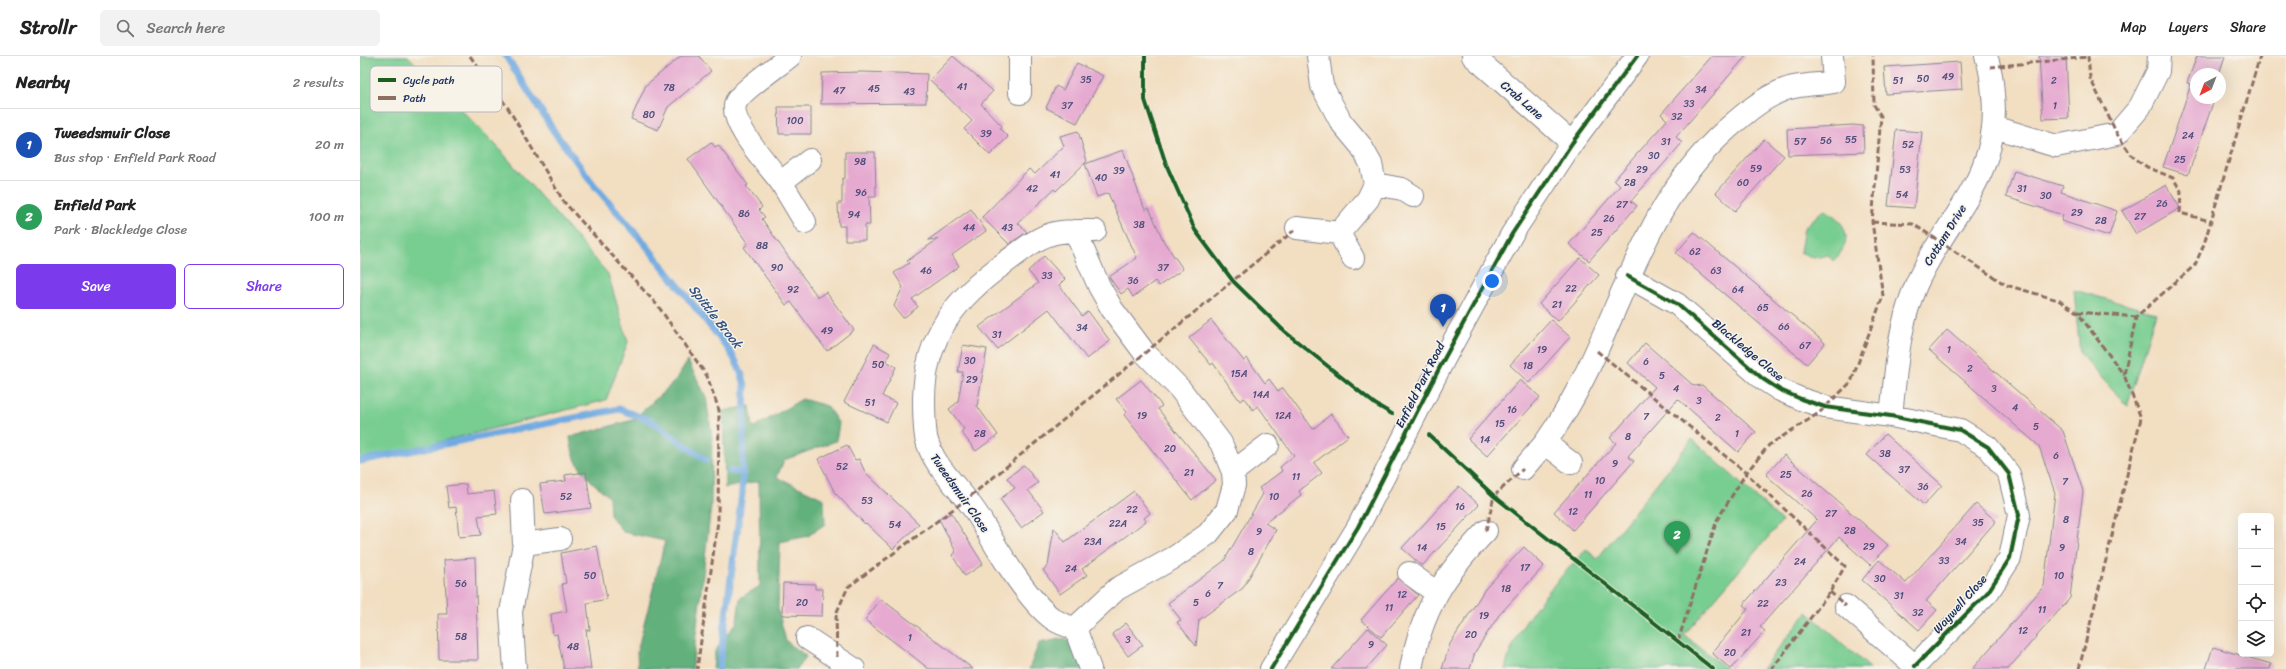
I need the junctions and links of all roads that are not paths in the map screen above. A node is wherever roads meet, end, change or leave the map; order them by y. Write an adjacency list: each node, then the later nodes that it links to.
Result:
1 (790, 56): 13 (street)
2 (1020, 56): 9 (street)
3 (1318, 56): 14 (street)
4 (1473, 56): 11 (street, Crab Lane)
5 (1637, 56): 11 (street, Enfield Park Road)
6 (1832, 56): 20 (street)
7 (1986, 56): 10 (street, Cottam Drive)
8 (2159, 56): 10 (street)
9 (1020, 93)
10 (1994, 126): 21 (street, Cottam Drive)
11 (1572, 143): 40 (street, Enfield Park Road)
12 (810, 160): 13 (street)
13 (781, 182): 16 (street)
14 (1375, 184): 15 (street); 18 (street)
15 (1413, 196)
16 (805, 222)
17 (1297, 228): 18 (street)
18 (1339, 233): 19 (street)
19 (1353, 258)
20 (1627, 276): 21 (street, Blackledge Close); 22 (street)
21 (1891, 416): 36 (street, Waywell Close)
22 (1545, 443): 24 (street); 25 (street)
23 (1268, 445): 26 (street)
24 (1571, 462)
25 (1523, 469)
26 (1233, 472): 34 (street, Tweedsmuir Close); 34 (street, Tweedsmuir Close)
27 (522, 500): 30 (street)
28 (1486, 531): 32 (street)
29 (560, 539): 30 (street)
30 (524, 544): 37 (street)
31 (1409, 573): 32 (street)
32 (1437, 593): 41 (street)
33 (1846, 606): 36 (street, Waywell Close)
34 (1075, 628): 39 (street)
35 (807, 638): 38 (street)
36 (1915, 668)
37 (515, 669)
38 (854, 669)
39 (1090, 669)
40 (1271, 669)
41 (1411, 669)

